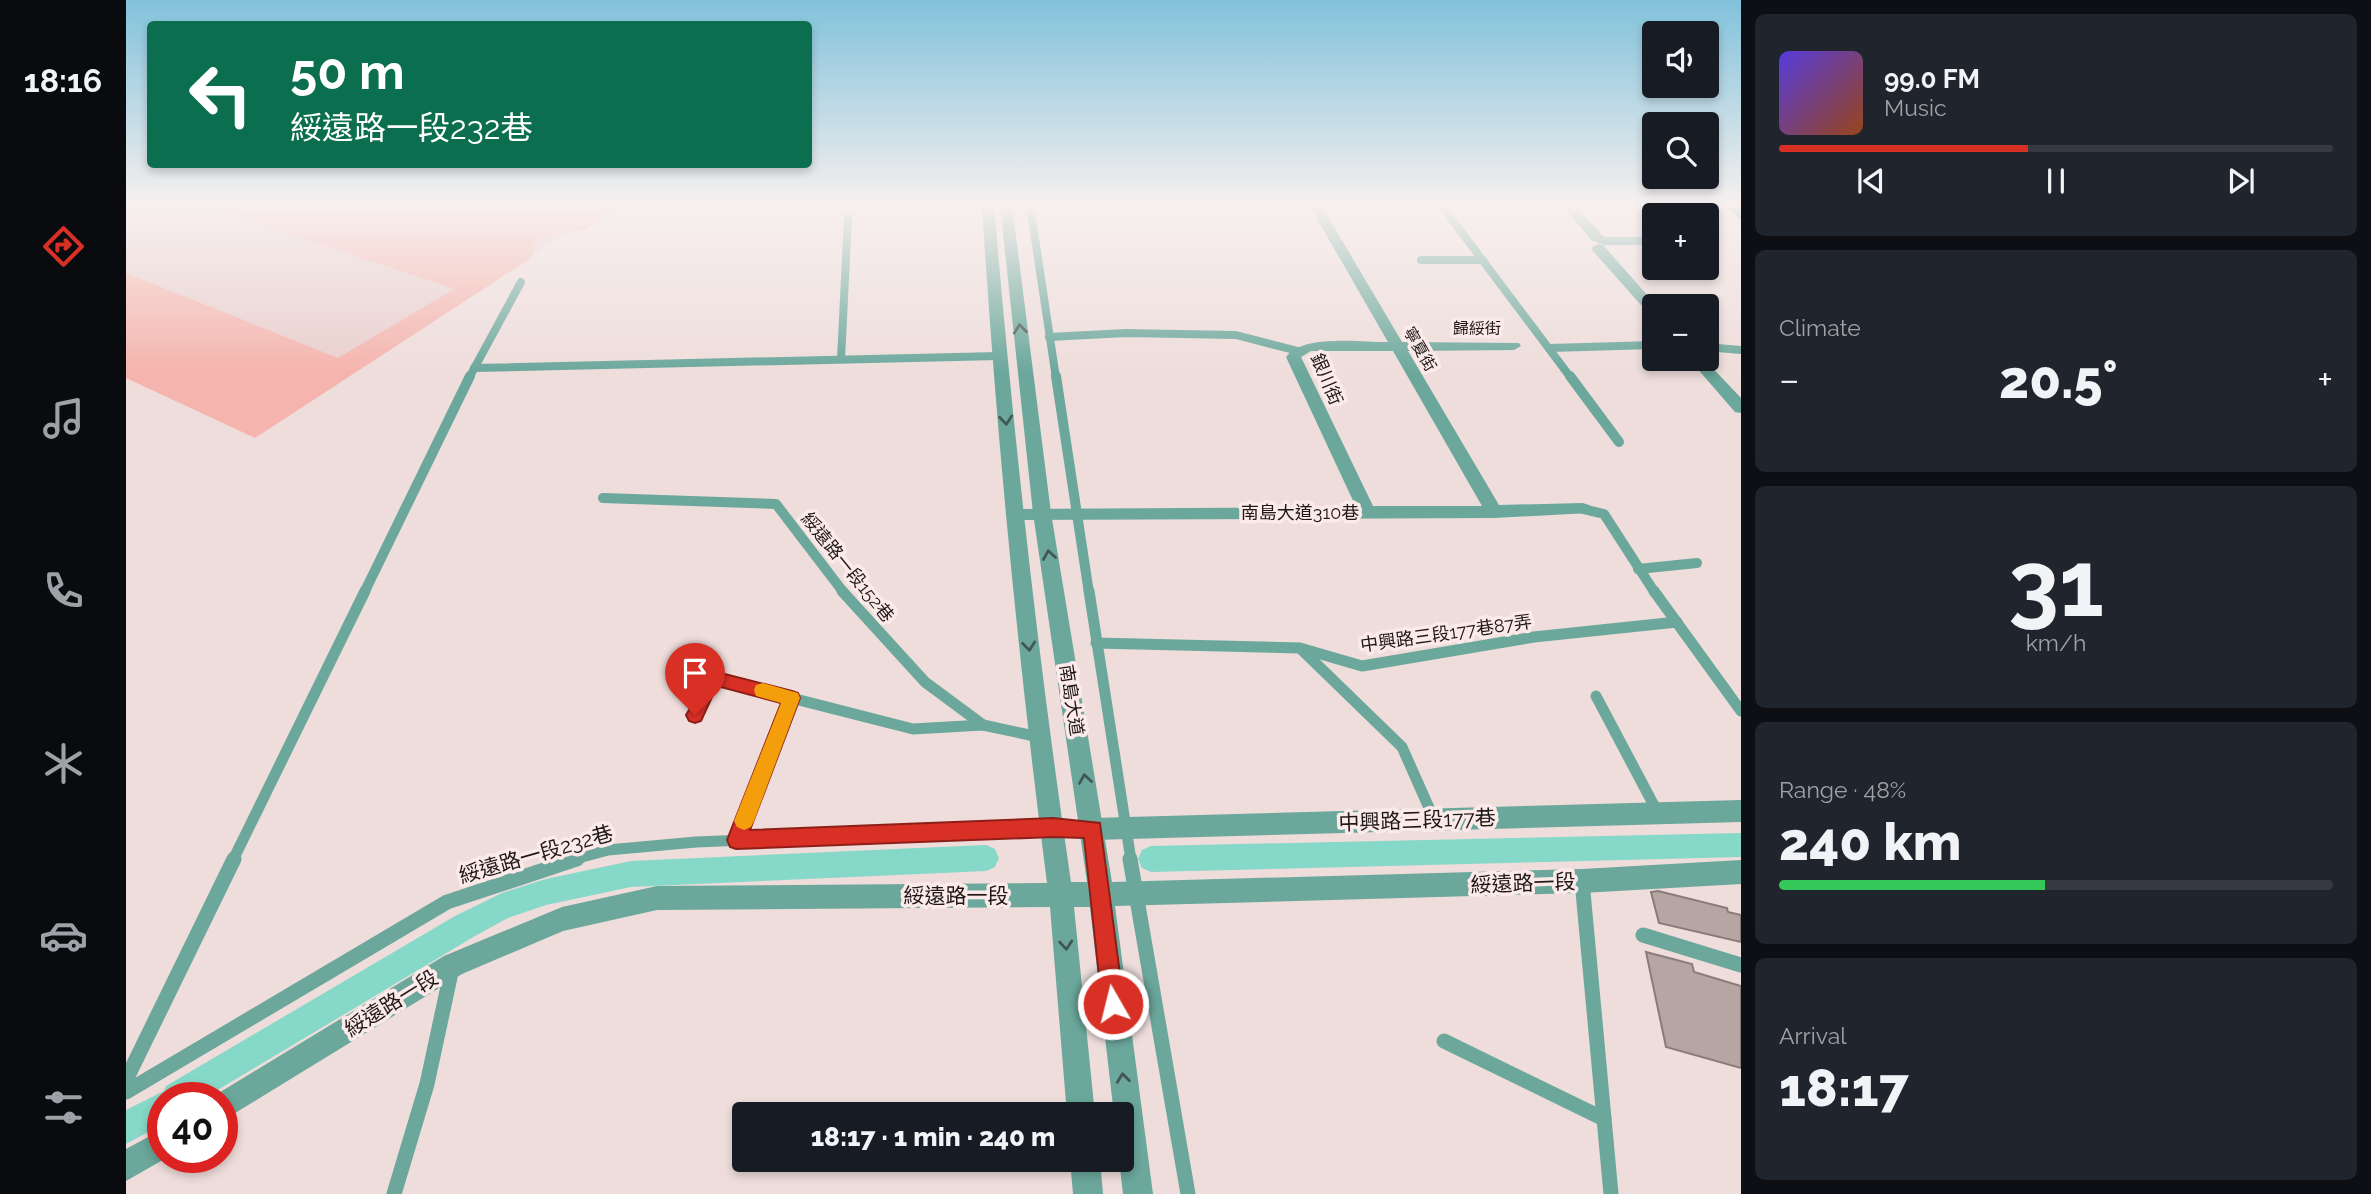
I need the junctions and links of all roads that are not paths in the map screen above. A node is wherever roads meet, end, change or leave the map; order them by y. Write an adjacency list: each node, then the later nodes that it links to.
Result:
1 (1483, 260): 14 (lane)
2 (846, 261): 19 (lane)
3 (992, 261): 18 (street, 南島大道)
4 (1013, 261): 28 (street, 南島大道, one-way to 4)
5 (1038, 261): 10 (lane)
6 (1348, 261): 11 (street, 寧夏街)
7 (1612, 261): 9 (street)
8 (521, 282): 20 (lane)
9 (1642, 297)
10 (1049, 337): 17 (lane); 29 (lane)
11 (1398, 345): 13 (street, 歸綏街); 17 (street, 銀川街); 27 (street, 寧夏街)
12 (1642, 345): 14 (lane)
13 (1514, 346)
14 (1549, 348): 23 (lane)
15 (1719, 348): 16 (lane)
16 (1741, 350)
17 (1298, 351): 26 (street, 銀川街)
18 (999, 355): 19 (lane); 30 (street, 南島大道, one-way to 30)
19 (841, 359): 20 (lane)
20 (474, 368): 58 (lane)
21 (1707, 371): 22 (street)
22 (1741, 408)
23 (1619, 442)
24 (603, 498): 40 (lane, 綏遠路一段152巷)
25 (1583, 509): 27 (street, 南島大道310巷); 32 (lane)
26 (1367, 512): 27 (street, 南島大道310巷); 29 (street, 南島大道310巷)
27 (1494, 512)
28 (1042, 513): 29 (street, 南島大道310巷); 30 (street, 南島大道310巷); 47 (street, 南島大道, one-way to 28)
29 (1075, 513): 34 (lane)
30 (1016, 515): 41 (street, 南島大道, one-way to 41)
31 (1698, 563): 32 (lane)
32 (1638, 569): 33 (lane)
33 (1677, 622): 35 (lane, 中興路三段177巷87弄); 38 (lane)
34 (1096, 643): 35 (lane, 中興路三段177巷87弄); 46 (lane)
35 (1300, 648): 44 (lane)
36 (1596, 696): 43 (lane)
37 (792, 698): 39 (lane); 40 (lane); 48 (lane)
38 (1741, 711)
39 (695, 715)
40 (983, 725): 41 (lane, 綏遠路一段152巷)
41 (1039, 737): 45 (street, 南島大道)
42 (1741, 811): 43 (street, 中興路三段177巷)
43 (1658, 813): 44 (street, 中興路三段177巷)
44 (1434, 819): 46 (street, 中興路三段177巷)
45 (1053, 828): 47 (lane, 綏遠路一段232巷); 48 (lane, 綏遠路一段232巷); 52 (street, 南島大道)
46 (1125, 828): 47 (street, 中興路三段177巷); 51 (lane)
47 (1093, 829): 53 (street, 南島大道)
48 (736, 840): 59 (lane, 綏遠路一段232巷)
49 (1741, 872): 50 (street, 綏遠路一段)
50 (1582, 881): 51 (street, 綏遠路一段); 62 (lane)
51 (1137, 894): 53 (street, 綏遠路一段); 69 (lane)
52 (1061, 895): 53 (street, 綏遠路一段); 55 (street, 綏遠路一段); 61 (street, 南島大道, one-way to 61)
53 (1099, 895): 68 (street, 南島大道, one-way to 53)
54 (1643, 935): 56 (lane)
55 (453, 965): 60 (street, 綏遠路一段); 66 (lane)
56 (1741, 965)
57 (1444, 1041): 62 (lane)
58 (126, 1080)
59 (126, 1092)
60 (238, 1097)
61 (1080, 1102)
62 (1604, 1119): 70 (lane)
63 (147, 1153): 64 (street)
64 (126, 1166)
65 (1086, 1172): 67 (street)
66 (394, 1194)
67 (1088, 1194)
68 (1138, 1194)
69 (1188, 1194)
70 (1611, 1194)

